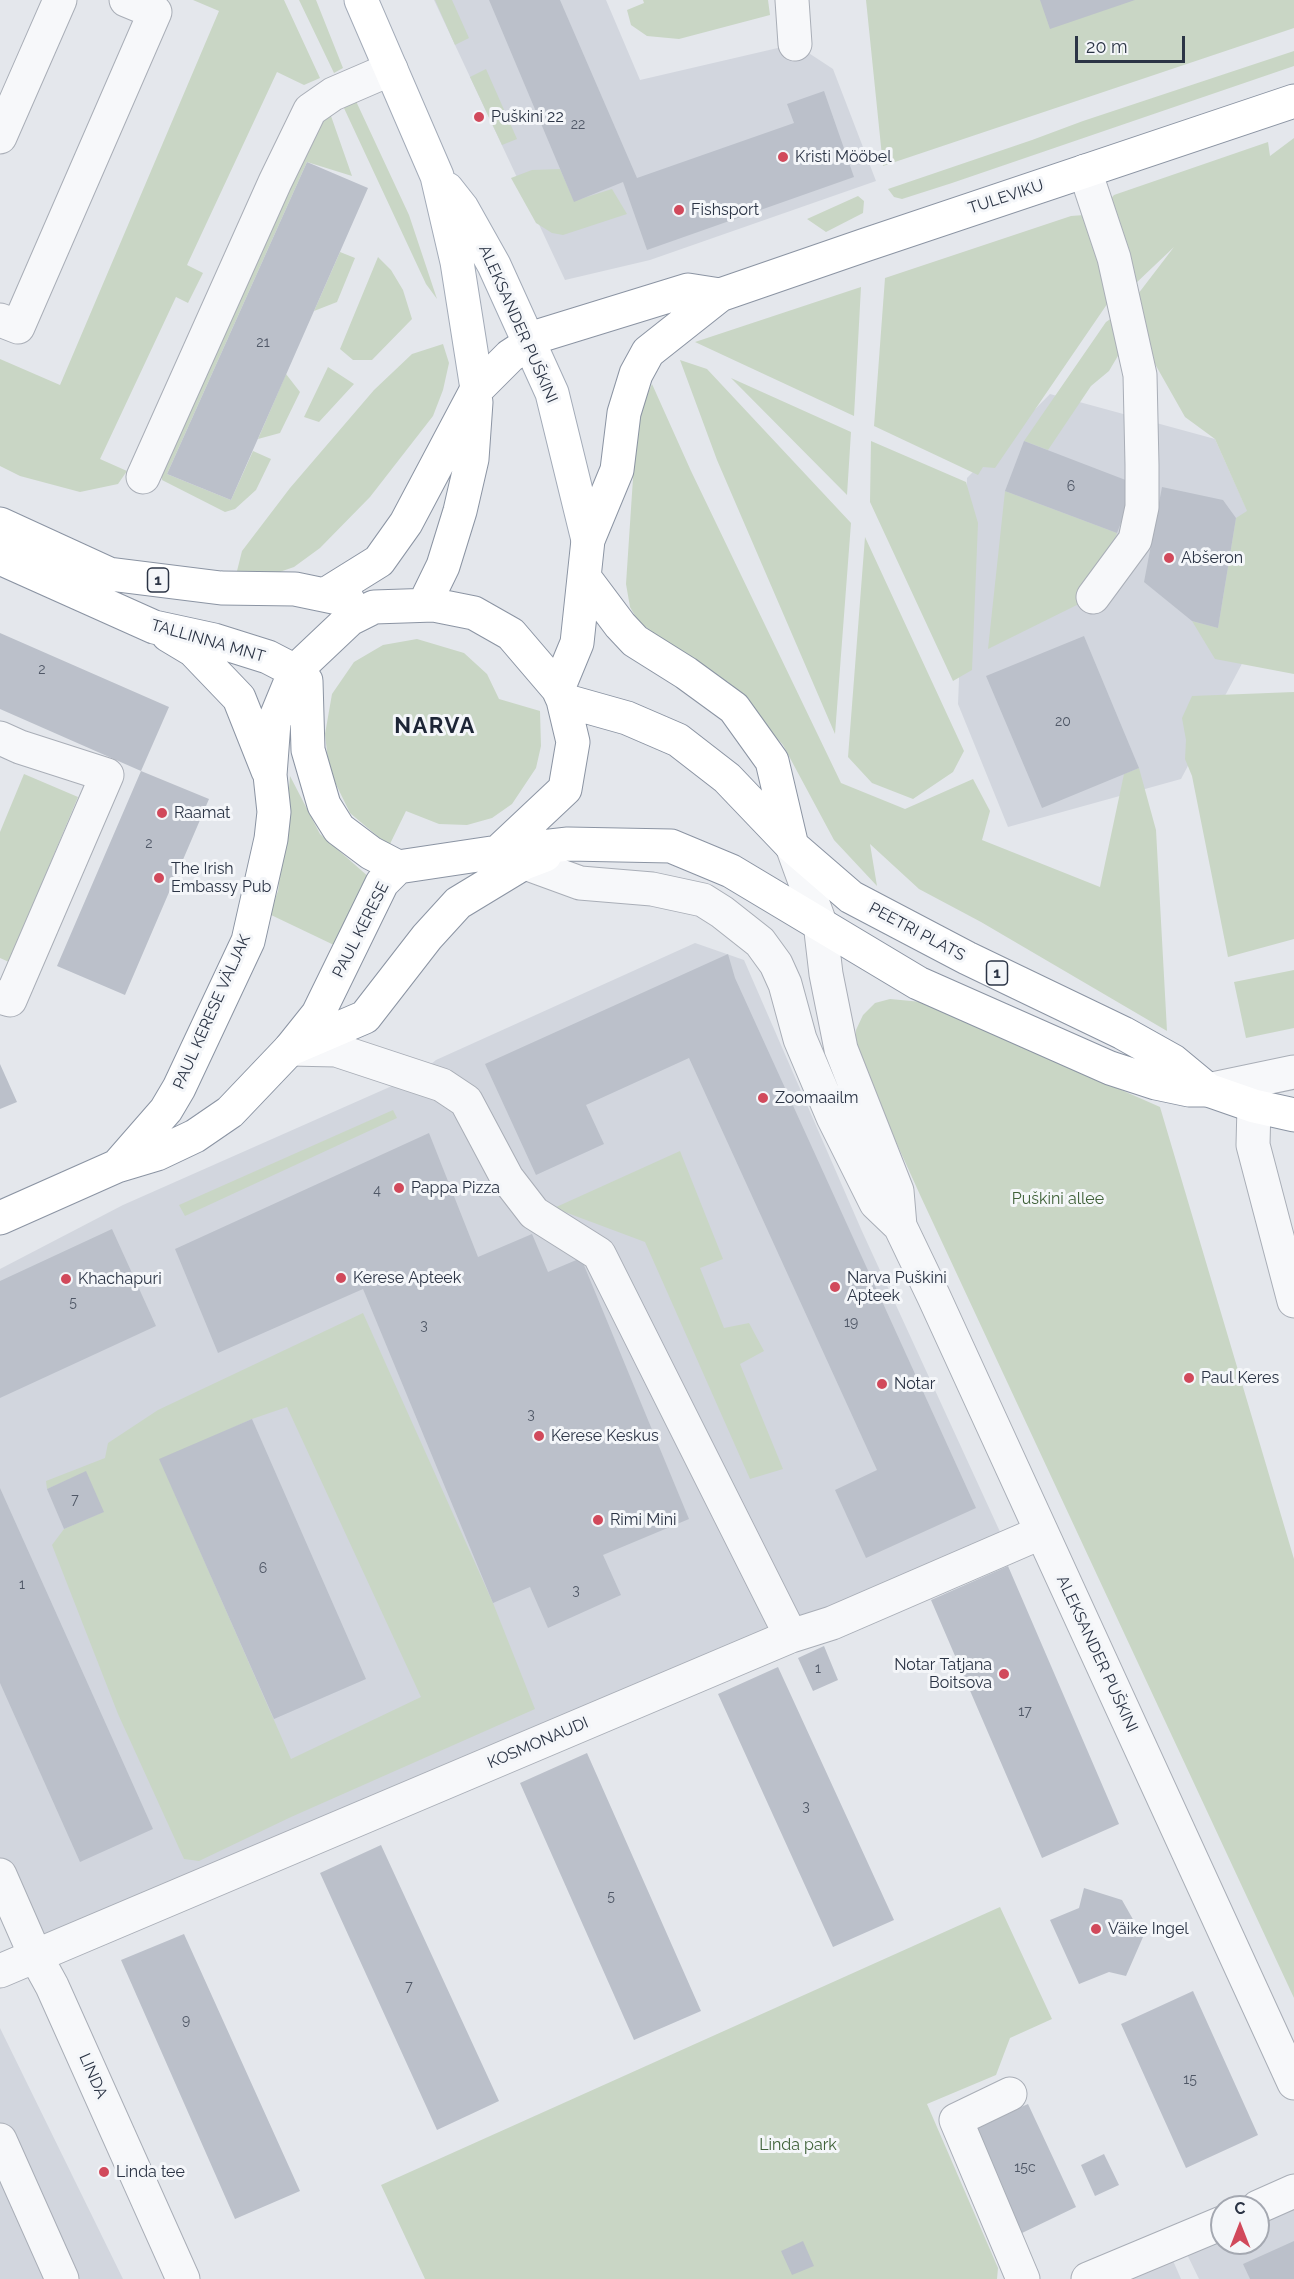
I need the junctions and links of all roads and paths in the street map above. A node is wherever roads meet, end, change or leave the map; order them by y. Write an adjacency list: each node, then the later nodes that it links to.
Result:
1 (60, 0): 8 (street)
2 (126, 0): 12 (street)
3 (361, 0): 6 (main road, ALEKSANDER PUŠKINI)
4 (792, 0): 5 (street)
5 (795, 44)
6 (391, 69): 10 (main road, ALEKSANDER PUŠKINI); 15 (street)
7 (1294, 102): 9 (main road, TULEVIKU)
8 (0, 138)
9 (1085, 171): 11 (main road, TULEVIKU); 21 (street)
10 (437, 176): 13 (main road, ALEKSANDER PUŠKINI); 14 (main road, ALEKSANDER PUŠKINI)
11 (720, 295): 13 (main road, TULEVIKU); 17 (main road, TULEVIKU)
12 (0, 320)
13 (529, 344): 14 (main road, TULEVIKU); 17 (main road, ALEKSANDER PUŠKINI)
14 (477, 388): 20 (main road, TULEVIKU); 22 (main road)
15 (143, 477)
16 (0, 524): 20 (main road, 1)
17 (588, 540): 19 (main road, ALEKSANDER PUŠKINI)
18 (0, 558): 24 (main road, TALLINNA MNT)
19 (584, 577): 26 (main road, ALEKSANDER PUŠKINI); 29 (main road)
20 (326, 594): 23 (main road, 1)
21 (1093, 597)
22 (424, 605): 23 (main road, PAUL KERESE VÄLJAK / 1); 26 (main road, PAUL KERESE VÄLJAK / 1)
23 (374, 607): 25 (main road, PAUL KERESE VÄLJAK / 1)
24 (154, 627): 25 (main road, TALLINNA MNT); 28 (main road)
25 (301, 676): 28 (main road, PAUL KERESE VÄLJAK); 31 (main road, 1)
26 (560, 695): 29 (main road, ALEKSANDER PUŠKINI / 1); 30 (main road, PAUL KERESE VÄLJAK / 1)
27 (0, 738): 33 (street)
28 (270, 775): 39 (main road, PAUL KERESE VÄLJAK)
29 (792, 846): 32 (street, ALEKSANDER PUŠKINI); 36 (main road, PEETRI PLATS / 1)
30 (511, 858): 31 (main road, PAUL KERESE / 1); 32 (main road, PAUL KERESE / 1); 34 (main road); 41 (street, ALEKSANDER PUŠKINI)
31 (398, 867): 34 (main road, PAUL KERESE)
32 (820, 923): 36 (main road, PEETRI PLATS / 1); 41 (street, ALEKSANDER PUŠKINI)
33 (3, 1001)
34 (290, 1049): 39 (main road, PAUL KERESE); 44 (street)
35 (1294, 1072): 36 (street)
36 (1208, 1090): 37 (main road, PEETRI PLATS / 1)
37 (1254, 1106): 38 (main road, PEETRI PLATS / 1); 42 (street)
38 (1294, 1114)
39 (117, 1166): 40 (main road, PAUL KERESE)
40 (0, 1218)
41 (900, 1226): 43 (street, ALEKSANDER PUŠKINI)
42 (1294, 1301)
43 (1040, 1533): 44 (street, KOSMONAUDI); 48 (street, ALEKSANDER PUŠKINI)
44 (791, 1636): 46 (street, KOSMONAUDI)
45 (0, 1875): 46 (street, LINDA)
46 (35, 1955): 47 (street, KOSMONAUDI); 55 (street, LINDA)
47 (0, 1971)
48 (1294, 2082)
49 (1010, 2094): 56 (street)
50 (0, 2140): 54 (street)
51 (1294, 2191): 52 (street)
52 (1270, 2202)
53 (1210, 2228): 57 (street)
54 (62, 2279)
55 (183, 2279)
56 (1023, 2279)
57 (1088, 2279)

